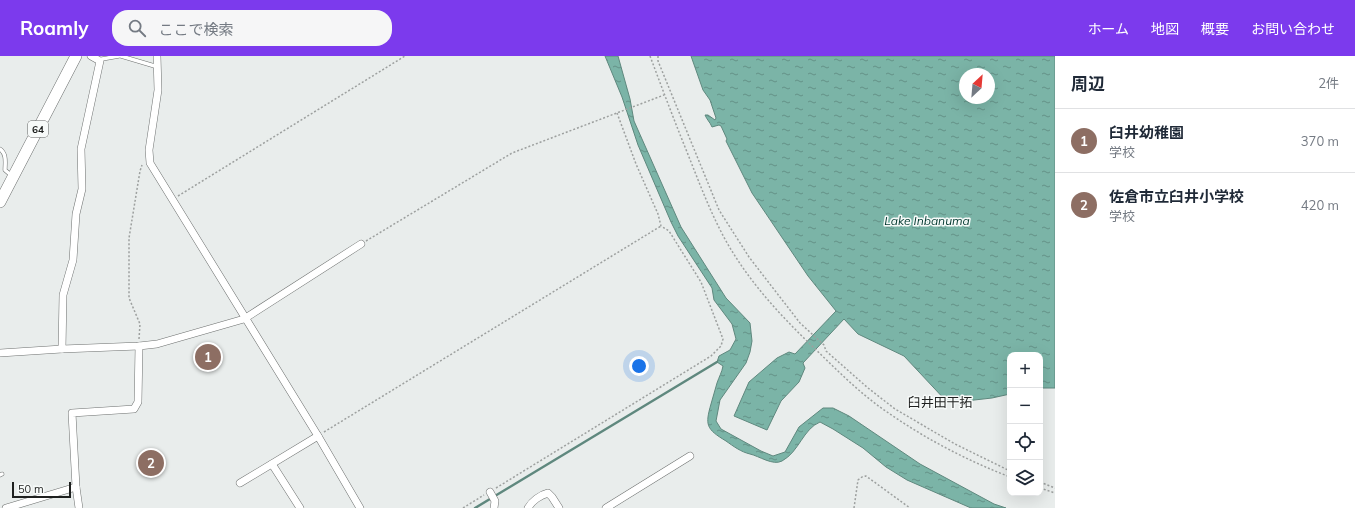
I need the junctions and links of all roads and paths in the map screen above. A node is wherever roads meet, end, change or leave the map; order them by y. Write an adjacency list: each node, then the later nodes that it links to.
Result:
1 (76, 56): 14 (main road, 64)
2 (91, 56): 8 (street)
3 (120, 56): 8 (lane); 9 (lane)
4 (157, 56): 9 (street)
5 (405, 56): 15 (path)
6 (650, 56): 10 (path)
7 (658, 56): 26 (path)
8 (100, 61): 21 (street)
9 (158, 67): 15 (street)
10 (664, 95): 11 (path); 27 (path)
11 (617, 113): 17 (path); 18 (path)
12 (0, 149): 14 (lane)
13 (142, 165): 20 (path)
14 (13, 176): 16 (main road, 64)
15 (172, 199): 19 (street)
16 (0, 202)
17 (661, 226): 23 (path); 34 (path)
18 (361, 244): 19 (street)
19 (244, 319): 20 (street); 23 (street)
20 (139, 346): 21 (street); 30 (street)
21 (62, 349): 22 (street)
22 (0, 353)
23 (318, 436): 25 (street); 38 (street)
24 (690, 456): 42 (street)
25 (272, 464): 28 (street); 37 (street)
26 (1007, 470)
27 (1007, 476)
28 (240, 483)
29 (1043, 483): 31 (path)
30 (76, 487): 35 (street); 36 (street)
31 (1055, 488)
32 (1043, 489): 33 (path)
33 (1055, 493)
34 (492, 499): 39 (path)
35 (6, 508)
36 (79, 508)
37 (300, 508)
38 (360, 508)
39 (463, 508)
40 (528, 508): 41 (street)
41 (558, 508)
42 (606, 508)
43 (854, 508): 44 (path)
44 (910, 508)

